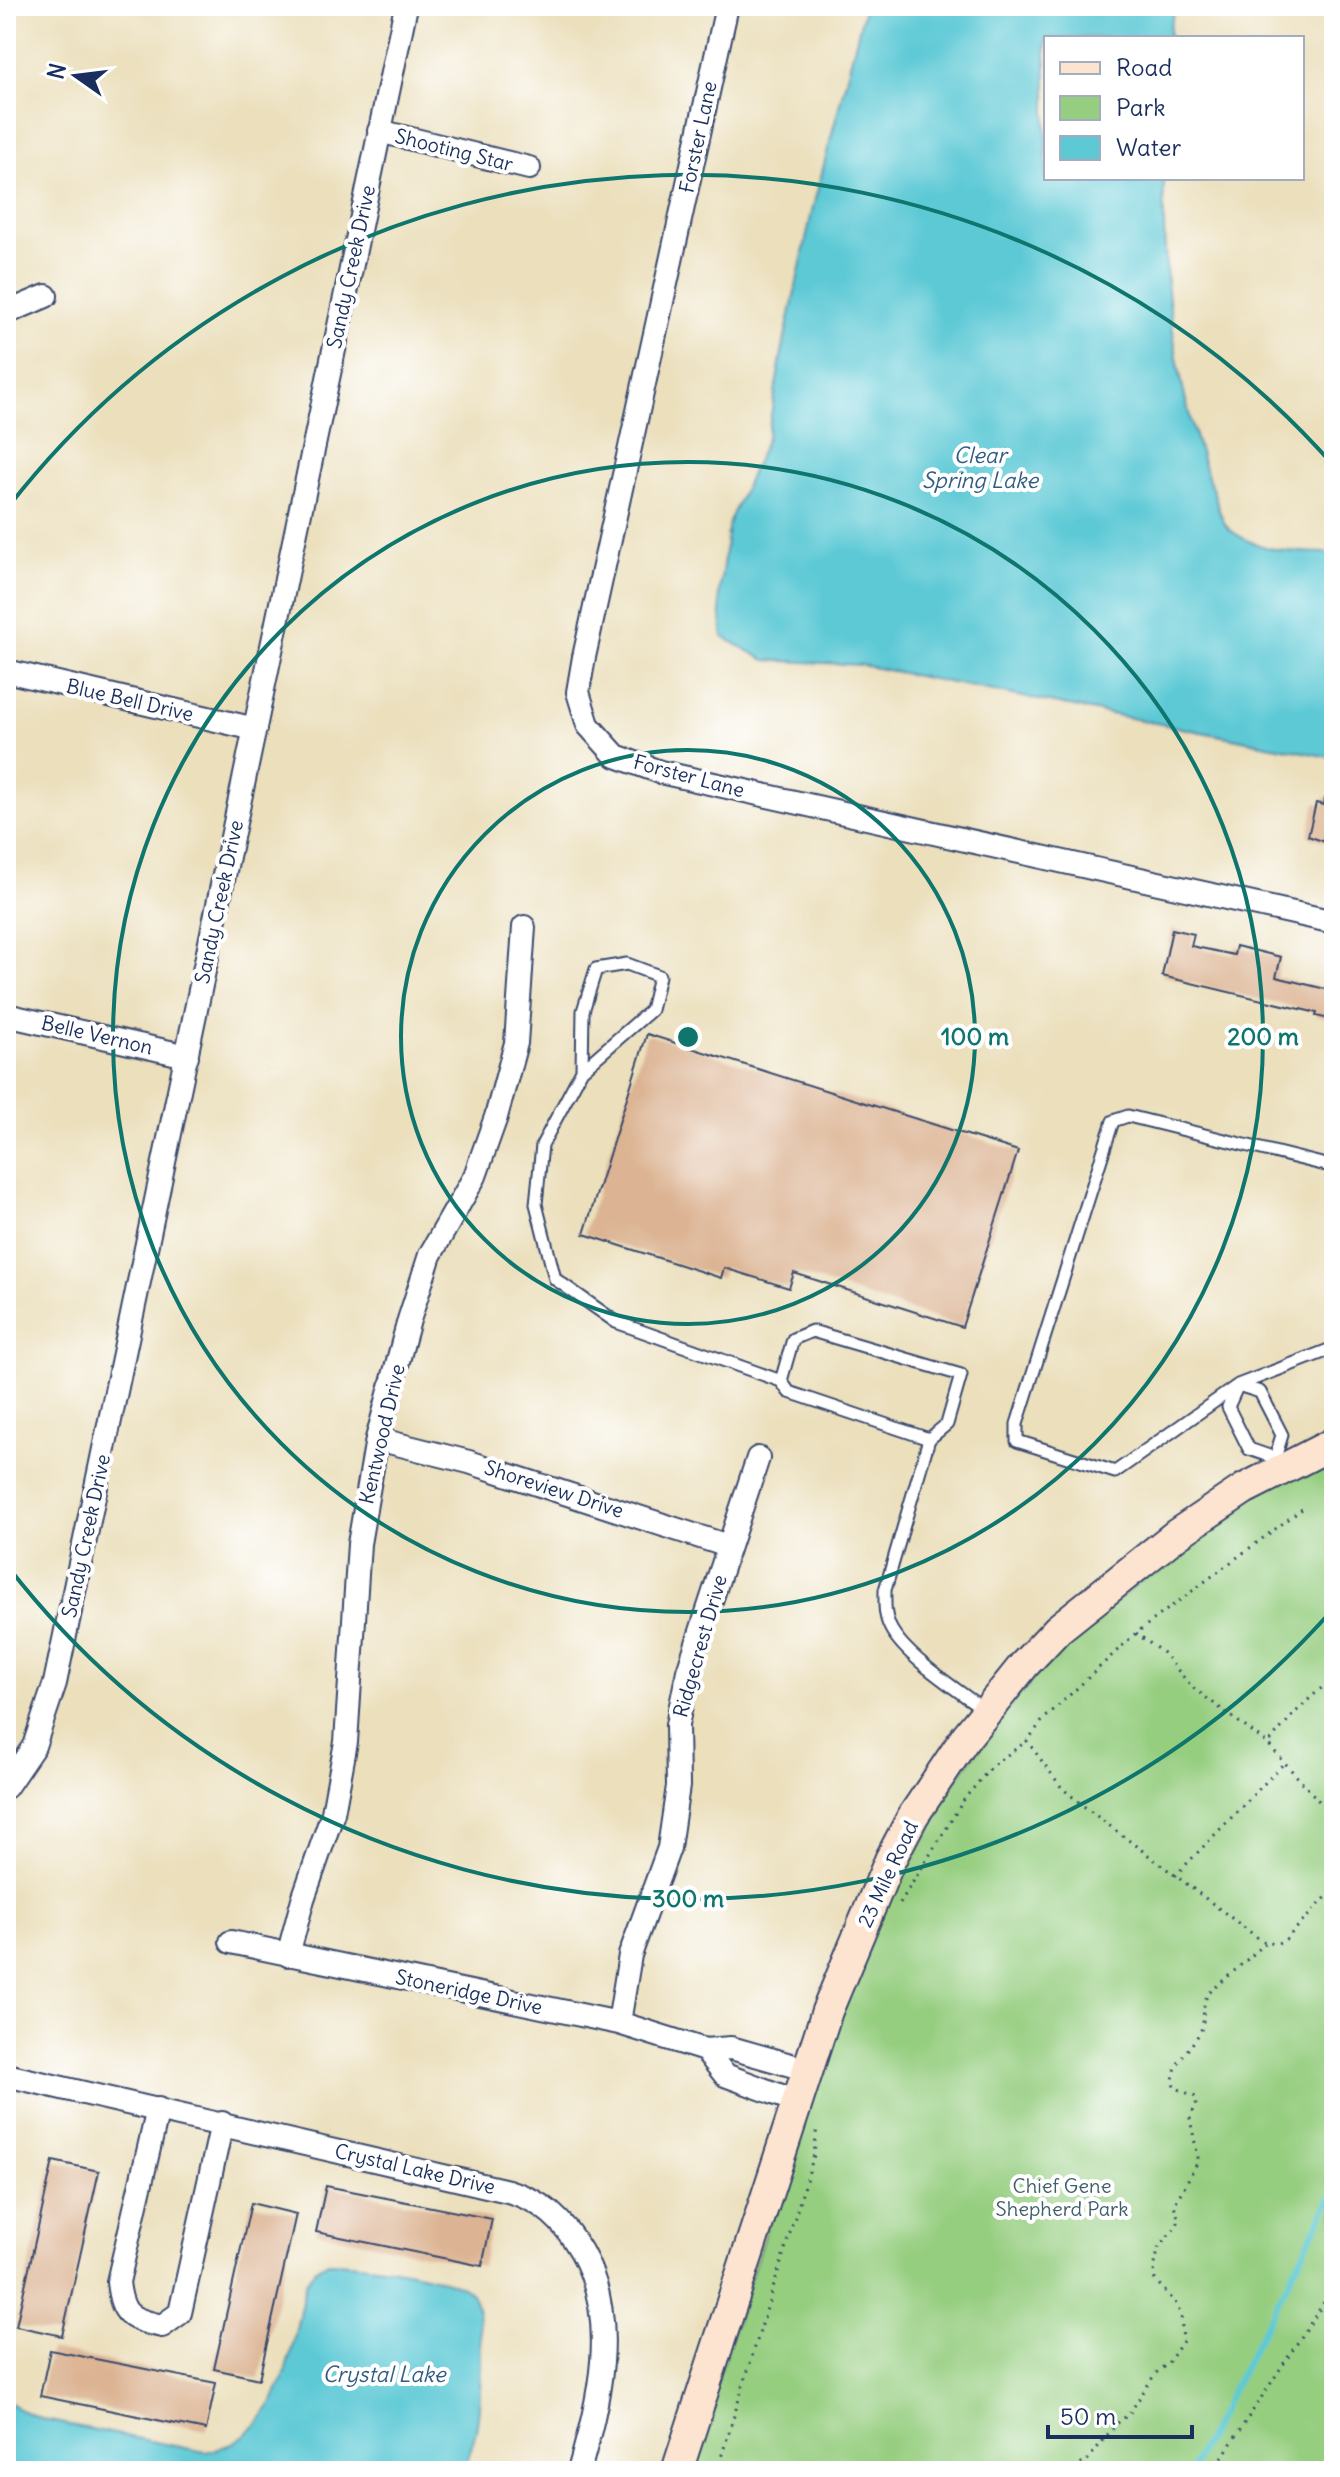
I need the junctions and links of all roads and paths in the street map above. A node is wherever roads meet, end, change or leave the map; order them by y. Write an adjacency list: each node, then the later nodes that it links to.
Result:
1 (406, 6): 3 (street, Sandy Creek Drive)
2 (727, 6): 9 (street, Forster Lane)
3 (379, 131): 4 (street, Shooting Star); 8 (street, Sandy Creek Drive)
4 (529, 168)
5 (46, 296): 6 (street)
6 (6, 313)
7 (6, 671): 8 (street, Blue Bell Drive)
8 (255, 729): 12 (street, Sandy Creek Drive)
9 (1334, 922)
10 (524, 927): 18 (street, Kentwood Drive)
11 (6, 1015): 12 (street, Belle Vernon)
12 (187, 1056): 31 (street, Sandy Creek Drive)
13 (582, 1070): 13 (lane); 16 (lane)
14 (1334, 1167): 17 (lane)
15 (1334, 1348): 17 (lane)
16 (781, 1381): 19 (lane); 19 (lane)
17 (1238, 1385): 22 (lane); 22 (lane)
18 (377, 1439): 24 (street, Shoreview Drive); 38 (street, Kentwood Drive)
19 (929, 1439): 27 (lane)
20 (1334, 1443): 22 (main road, 23 Mile Road)
21 (758, 1458): 24 (street, Ridgecrest Drive)
22 (1279, 1464): 27 (main road, 23 Mile Road)
23 (1302, 1509): 25 (path)
24 (728, 1546): 39 (street, Ridgecrest Drive)
25 (1136, 1633): 28 (path); 29 (path)
26 (1334, 1678): 29 (path)
27 (987, 1711): 41 (main road, 23 Mile Road)
28 (1027, 1741): 33 (path); 35 (path)
29 (1268, 1744): 30 (path)
30 (1285, 1762): 32 (path); 33 (path)
31 (6, 1787)
32 (1334, 1818)
33 (1175, 1876): 37 (path)
34 (1334, 1889): 37 (path)
35 (897, 1909)
36 (231, 1942): 38 (street, Stoneridge Drive)
37 (1267, 1942): 50 (path)
38 (288, 1955): 39 (street, Stoneridge Drive)
39 (619, 2023): 40 (street, Stoneridge Drive)
40 (705, 2050): 41 (street, Stoneridge Drive); 43 (street, Stoneridge Drive)
41 (808, 2070): 43 (main road, 23 Mile Road)
42 (6, 2075): 44 (street, Crystal Lake Drive)
43 (808, 2108): 48 (main road, 23 Mile Road); 49 (path)
44 (158, 2109): 45 (street, Crystal Lake Drive); 45 (street)
45 (222, 2123): 47 (street, Crystal Lake Drive)
46 (1334, 2260): 51 (path)
47 (579, 2471)
48 (677, 2471)
49 (717, 2471)
50 (1066, 2471)
51 (1213, 2471)

